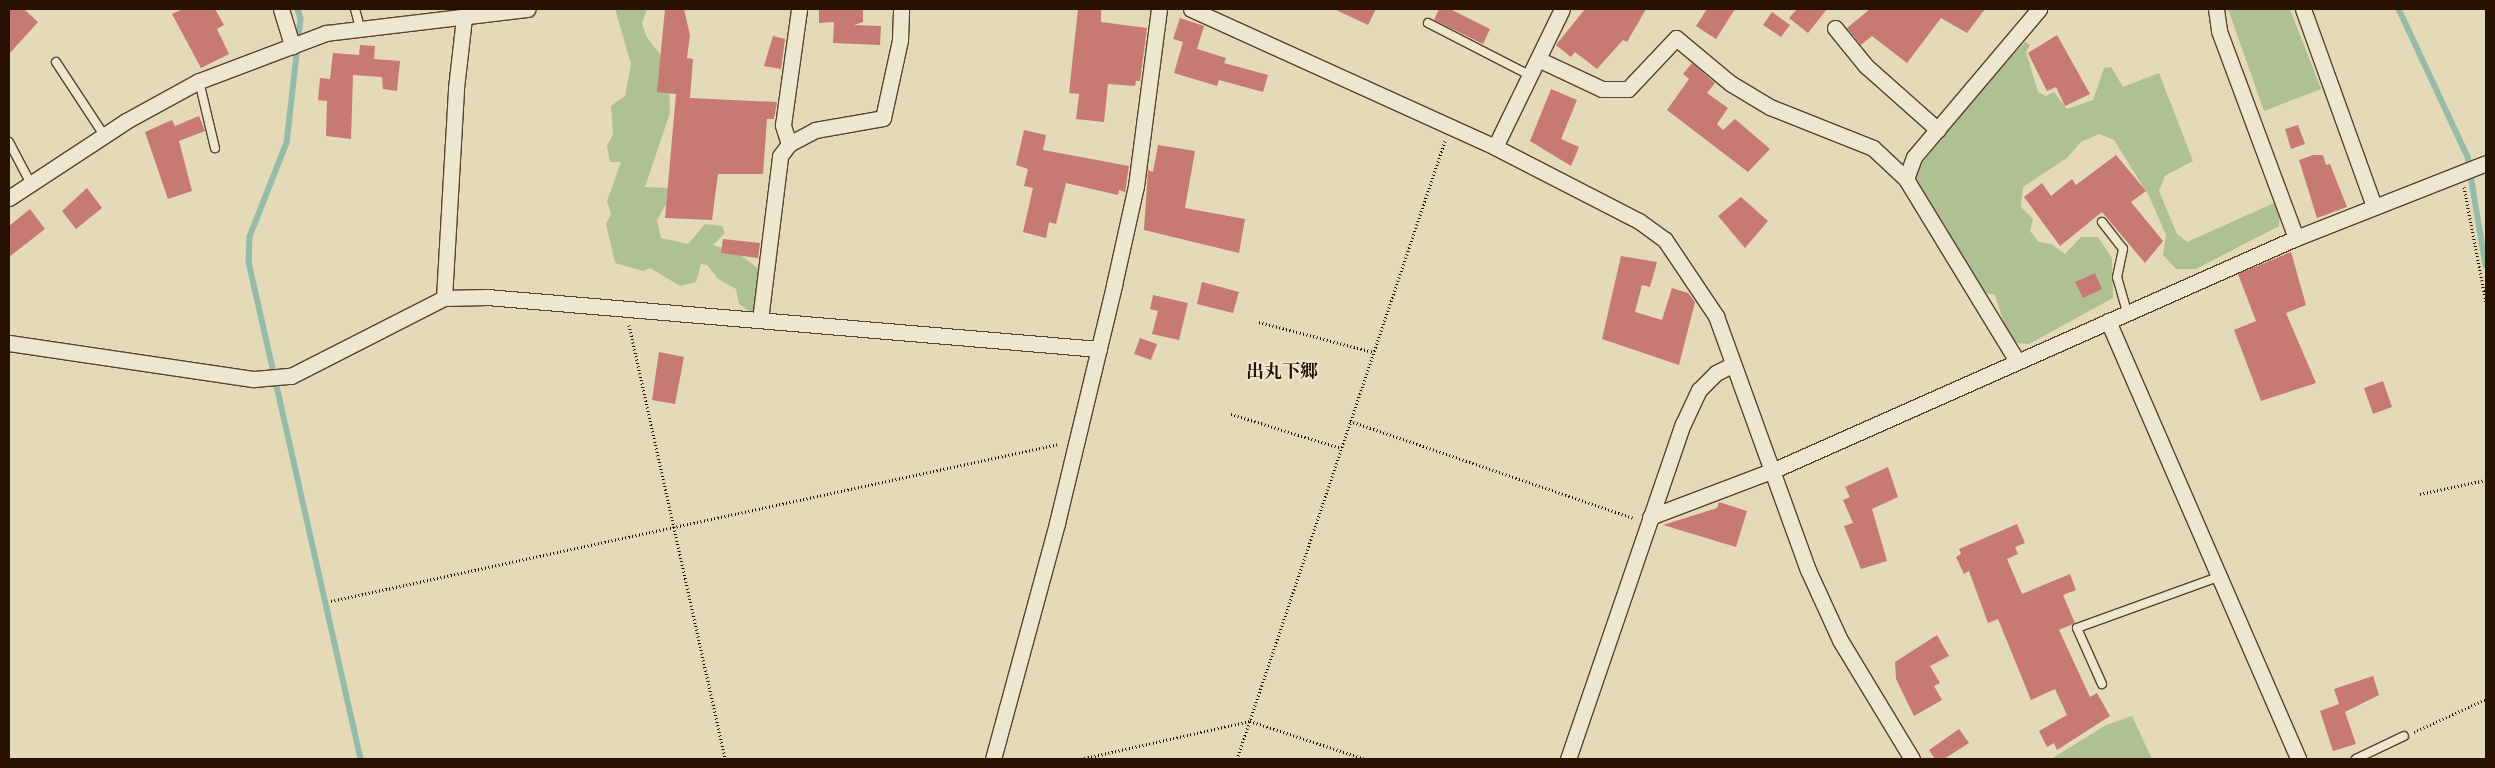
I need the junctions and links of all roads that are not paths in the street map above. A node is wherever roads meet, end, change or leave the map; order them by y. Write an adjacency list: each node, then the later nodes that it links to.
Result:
1 (281, 9): 17 (street)
2 (355, 9): 15 (lane)
3 (528, 9): 12 (street)
4 (799, 9): 25 (street)
5 (901, 9): 25 (street)
6 (1159, 9): 40 (street)
7 (1191, 9): 26 (street)
8 (1562, 9): 18 (street)
9 (2039, 9): 22 (street)
10 (2216, 9): 34 (street)
11 (2303, 9): 32 (street)
12 (500, 11): 13 (street)
13 (464, 18): 15 (street); 35 (street)
14 (1428, 23): 20 (lane)
15 (360, 28): 17 (street)
16 (1836, 28): 22 (street)
17 (292, 46): 21 (street)
18 (1540, 60): 20 (street); 29 (street)
19 (56, 62): 23 (lane)
20 (1531, 76): 26 (street)
21 (200, 81): 23 (street); 27 (lane)
22 (1938, 130): 29 (street)
23 (104, 135): 30 (street)
24 (9, 142): 30 (lane)
25 (789, 144): 37 (street)
26 (1495, 147): 42 (street)
27 (215, 148)
28 (2486, 163): 32 (street)
29 (1906, 179): 41 (street)
30 (30, 182): 31 (street)
31 (9, 198)
32 (2374, 206): 34 (street)
33 (2102, 222): 36 (lane)
34 (2296, 238): 36 (street)
35 (444, 298): 37 (street); 39 (street)
36 (2127, 312): 38 (street)
37 (760, 320): 40 (street)
38 (2108, 321): 41 (street); 45 (street)
39 (9, 342)
40 (1098, 349): 48 (street)
41 (2017, 362): 43 (street)
42 (1732, 365): 43 (street); 44 (street)
43 (1774, 470): 44 (street); 50 (street)
44 (1649, 520): 49 (street)
45 (2218, 577): 46 (lane); 51 (street)
46 (2102, 684)
47 (2404, 736): 52 (lane)
48 (993, 759)
49 (1568, 759)
50 (1912, 759)
51 (2298, 759)
52 (2356, 759)

